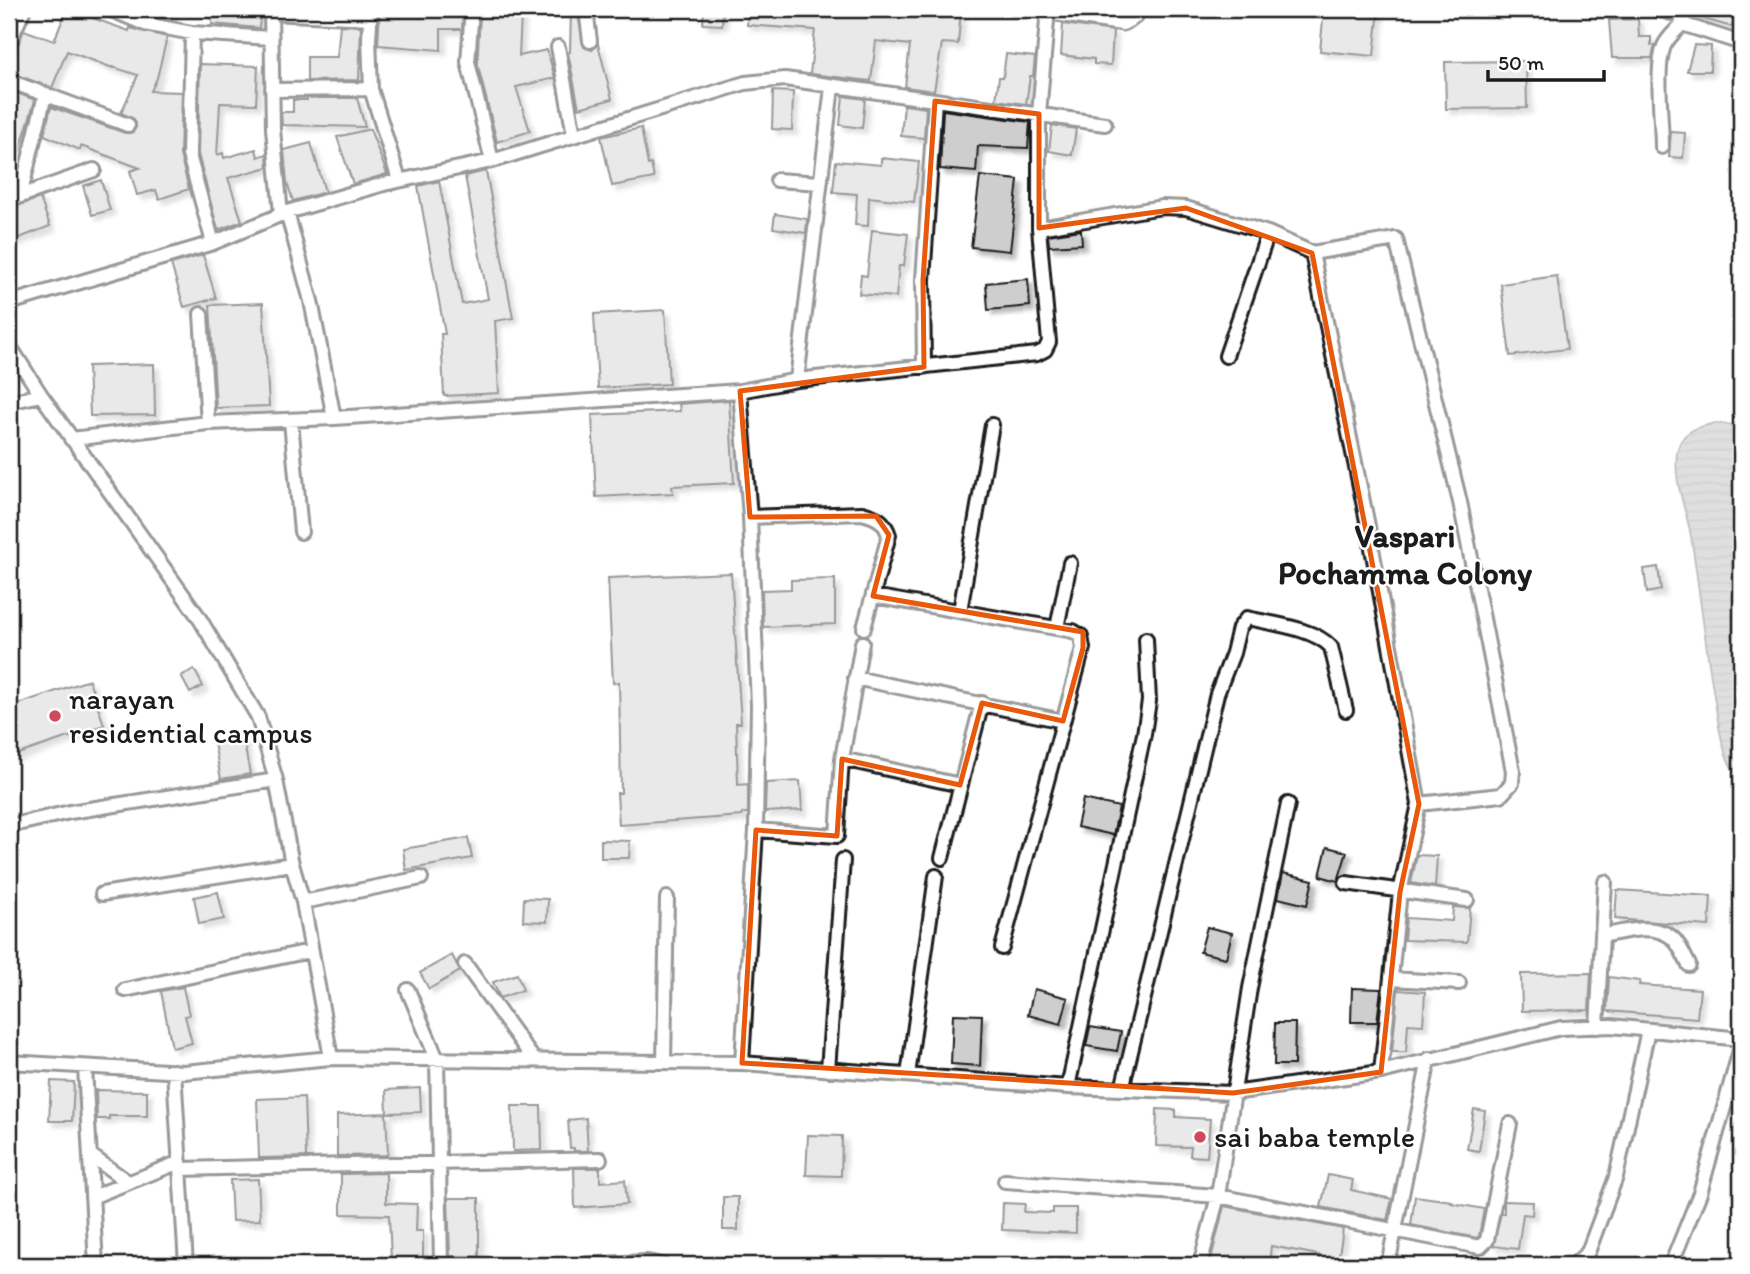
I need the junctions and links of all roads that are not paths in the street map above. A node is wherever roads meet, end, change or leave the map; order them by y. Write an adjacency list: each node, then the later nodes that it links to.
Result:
1 (24, 9): 15 (street)
2 (109, 9): 12 (street)
3 (471, 9): 29 (street)
4 (586, 9): 14 (street)
5 (1042, 9): 6 (street)
6 (1048, 9): 7 (street); 24 (street)
7 (1135, 9)
8 (1657, 9): 11 (street)
9 (271, 11): 10 (street); 13 (street)
10 (370, 14): 20 (street)
11 (1684, 16): 16 (street); 28 (street)
12 (192, 33): 13 (street); 38 (street)
13 (271, 38): 21 (street)
14 (590, 41)
15 (9, 43)
16 (1741, 43)
17 (558, 47): 27 (street)
18 (9, 81): 22 (street)
19 (832, 87): 23 (street); 27 (street); 33 (street)
20 (371, 89): 21 (street); 31 (street)
21 (272, 90): 35 (street)
22 (46, 95): 26 (street); 34 (street)
23 (935, 101): 24 (street); 44 (street)
24 (1039, 114): 25 (street); 36 (street)
25 (1105, 124)
26 (128, 125)
27 (574, 135): 29 (street)
28 (1662, 146)
29 (492, 161): 31 (street)
30 (94, 170): 34 (street)
31 (399, 180): 35 (street)
32 (776, 180): 33 (street)
33 (820, 183): 45 (street)
34 (15, 198)
35 (284, 213): 38 (street); 49 (street)
36 (1039, 228): 37 (street); 44 (street)
37 (1268, 233): 39 (street); 43 (street)
38 (213, 243): 40 (street)
39 (1312, 253): 71 (street); 71 (street)
40 (9, 303)
41 (201, 314): 51 (street)
42 (9, 345): 47 (street)
43 (1226, 356)
44 (923, 367): 45 (street)
45 (797, 380): 46 (street)
46 (740, 391): 49 (street); 54 (street)
47 (41, 395): 48 (street); 53 (street)
48 (9, 402)
49 (334, 418): 50 (street)
50 (291, 421): 51 (street); 55 (street)
51 (208, 423): 53 (street)
52 (992, 425): 58 (street)
53 (71, 439): 68 (street)
54 (750, 517): 57 (street); 73 (street)
55 (301, 532)
56 (1070, 564): 60 (street)
57 (873, 596): 58 (street); 59 (street)
58 (960, 611): 60 (street)
59 (864, 628)
60 (1057, 628): 66 (street)
61 (1146, 639): 111 (street)
62 (862, 643): 63 (street)
63 (855, 678): 64 (street); 67 (street)
64 (982, 703): 66 (street); 69 (street)
65 (1346, 710): 112 (street)
66 (1063, 721): 87 (street)
67 (842, 759): 69 (street); 73 (street)
68 (276, 780): 72 (street); 76 (street)
69 (960, 785): 74 (street)
70 (1288, 804): 113 (street)
71 (1419, 804): 81 (street)
72 (9, 826)
73 (756, 830): 105 (street)
74 (942, 859)
75 (843, 860): 107 (street)
76 (292, 864): 82 (street); 85 (street)
77 (936, 876): 110 (street)
78 (421, 877): 85 (street)
79 (1605, 882): 86 (street)
80 (1346, 883): 81 (street)
81 (1400, 892): 84 (street); 91 (street)
82 (102, 894)
83 (667, 898): 104 (street)
84 (1467, 900)
85 (303, 902): 88 (street)
86 (1602, 936): 90 (street); 95 (street)
87 (1002, 948)
88 (310, 951): 93 (street); 99 (street)
89 (465, 964): 102 (street)
90 (1689, 965)
91 (1391, 979): 92 (street); 109 (street)
92 (1459, 983)
93 (125, 990)
94 (408, 990): 100 (street)
95 (1597, 1027): 96 (street); 101 (street)
96 (1648, 1030): 97 (street); 132 (street)
97 (1741, 1039)
98 (1741, 1047): 133 (street)
99 (331, 1058): 100 (street); 108 (street)
100 (437, 1059): 102 (street); 117 (street)
101 (1429, 1059): 109 (street); 123 (street)
102 (534, 1060): 104 (street)
103 (9, 1062): 106 (street)
104 (664, 1062): 105 (street)
105 (742, 1063): 107 (street)
106 (86, 1068): 108 (street); 115 (street)
107 (828, 1070): 110 (street)
108 (174, 1072): 118 (street)
109 (1381, 1072): 113 (street)
110 (908, 1075): 111 (street)
111 (1068, 1087): 112 (street)
112 (1122, 1089): 113 (street)
113 (1233, 1093): 121 (street)
114 (1510, 1124): 123 (street)
115 (90, 1155): 120 (street); 122 (street)
116 (600, 1159): 117 (street)
117 (440, 1164): 118 (street); 126 (street)
118 (180, 1166): 120 (street); 125 (street)
119 (1005, 1181): 121 (street)
120 (128, 1182): 122 (street)
121 (1218, 1196): 123 (street); 130 (street)
122 (92, 1197): 124 (street)
123 (1396, 1230): 131 (street)
124 (96, 1265)
125 (186, 1265)
126 (441, 1265)
127 (577, 1265): 128 (street)
128 (597, 1265): 129 (street)
129 (662, 1265)
130 (1200, 1265)
131 (1388, 1265)
132 (1574, 1265)
133 (1671, 1265)

